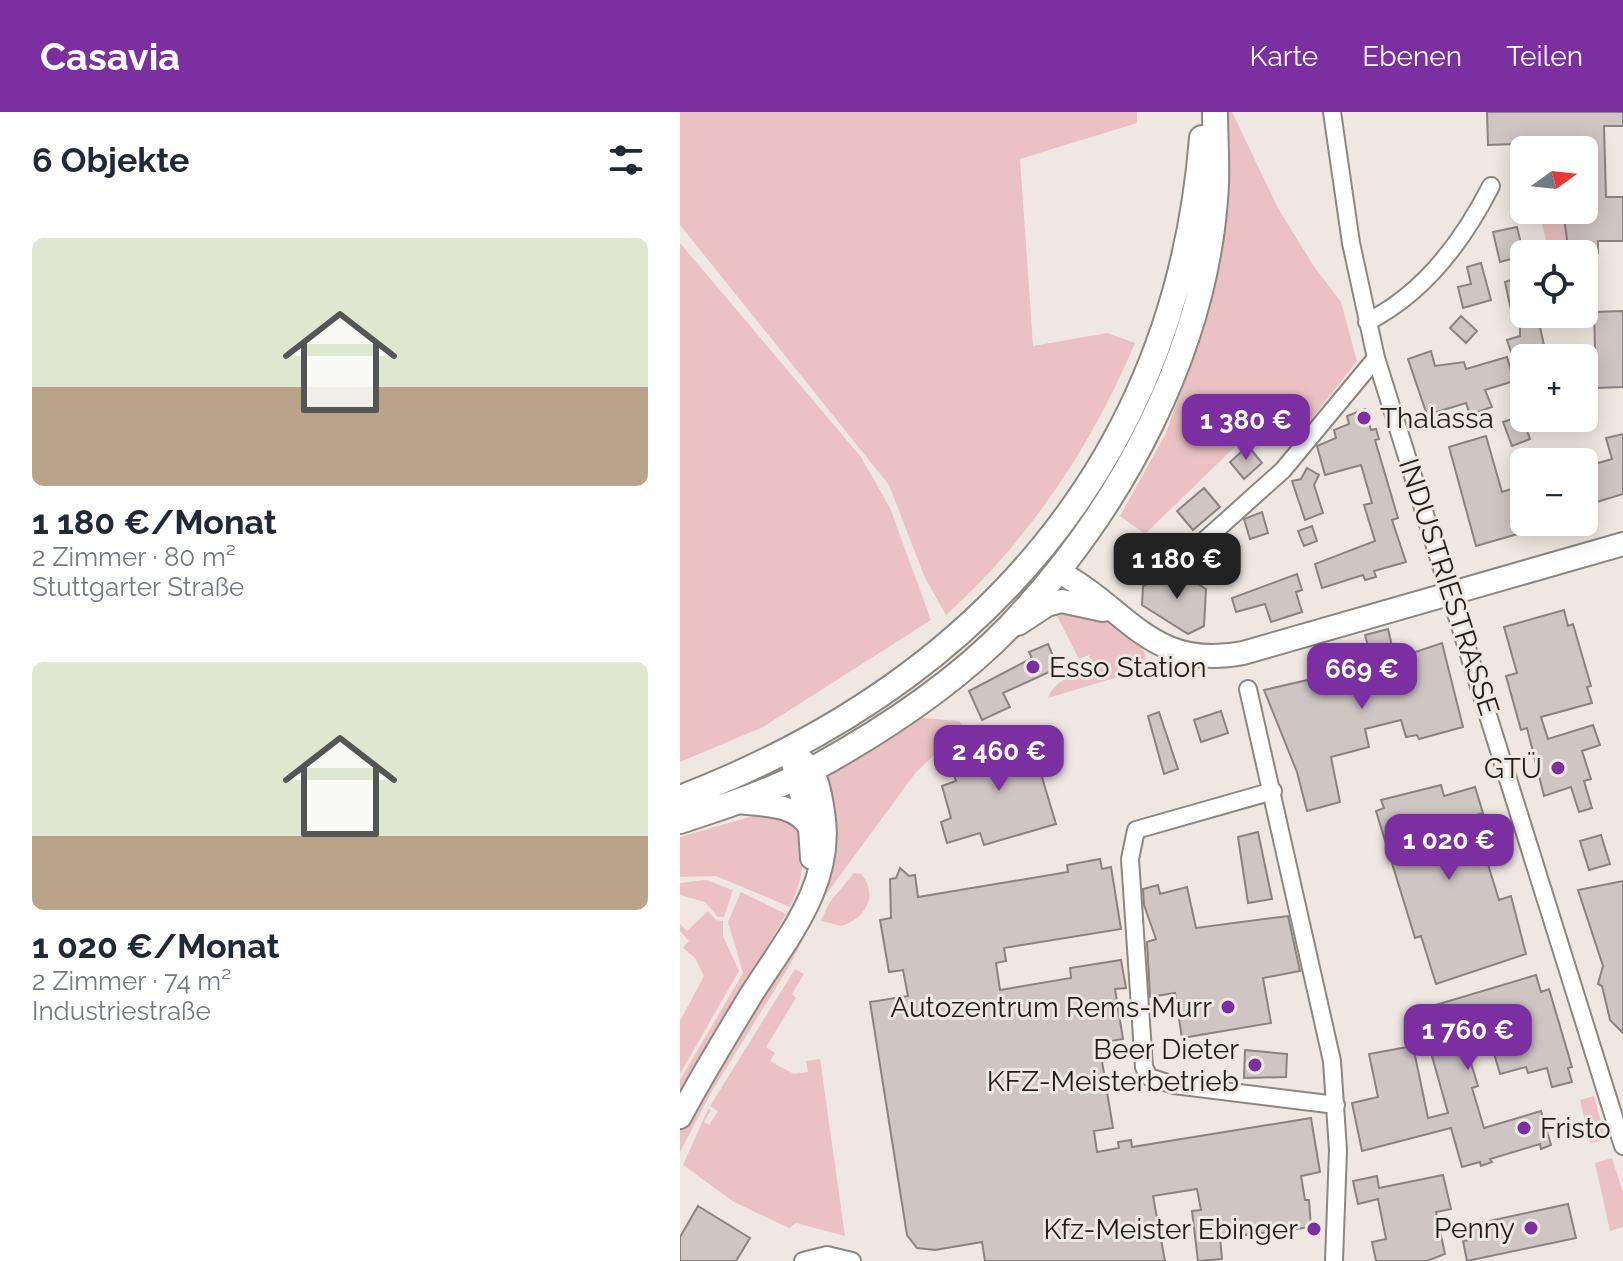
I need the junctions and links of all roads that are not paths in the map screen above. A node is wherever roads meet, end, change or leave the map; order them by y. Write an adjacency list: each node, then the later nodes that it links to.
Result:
1 (1203, 112): 9 (main road)
2 (1215, 112): 10 (main road)
3 (1332, 112): 5 (street, INDUSTRIESTRASSE)
4 (1491, 186): 5 (street)
5 (1367, 322): 6 (street, INDUSTRIESTRASSE)
6 (1376, 358): 7 (street); 11 (street, INDUSTRIESTRASSE)
7 (1205, 540)
8 (1623, 544): 11 (street)
9 (1035, 558): 10 (main road); 16 (main road)
10 (1057, 571): 12 (street); 13 (street); 14 (main road)
11 (1450, 593): 13 (street); 26 (street, INDUSTRIESTRASSE)
12 (1077, 602): 13 (street); 14 (street)
13 (1115, 613)
14 (1009, 627): 17 (main road)
15 (1248, 689): 18 (street)
16 (791, 750): 17 (street); 19 (main road)
17 (805, 773): 20 (main road); 22 (street); 23 (street)
18 (1273, 791): 24 (street); 24 (street)
19 (680, 798)
20 (738, 802): 21 (main road); 22 (street)
21 (680, 821)
22 (810, 828): 23 (street)
23 (810, 897): 25 (street)
24 (1336, 1105): 29 (street)
25 (680, 1117)
26 (1623, 1146)
27 (803, 1261): 28 (street)
28 (852, 1261)
29 (1334, 1261)

